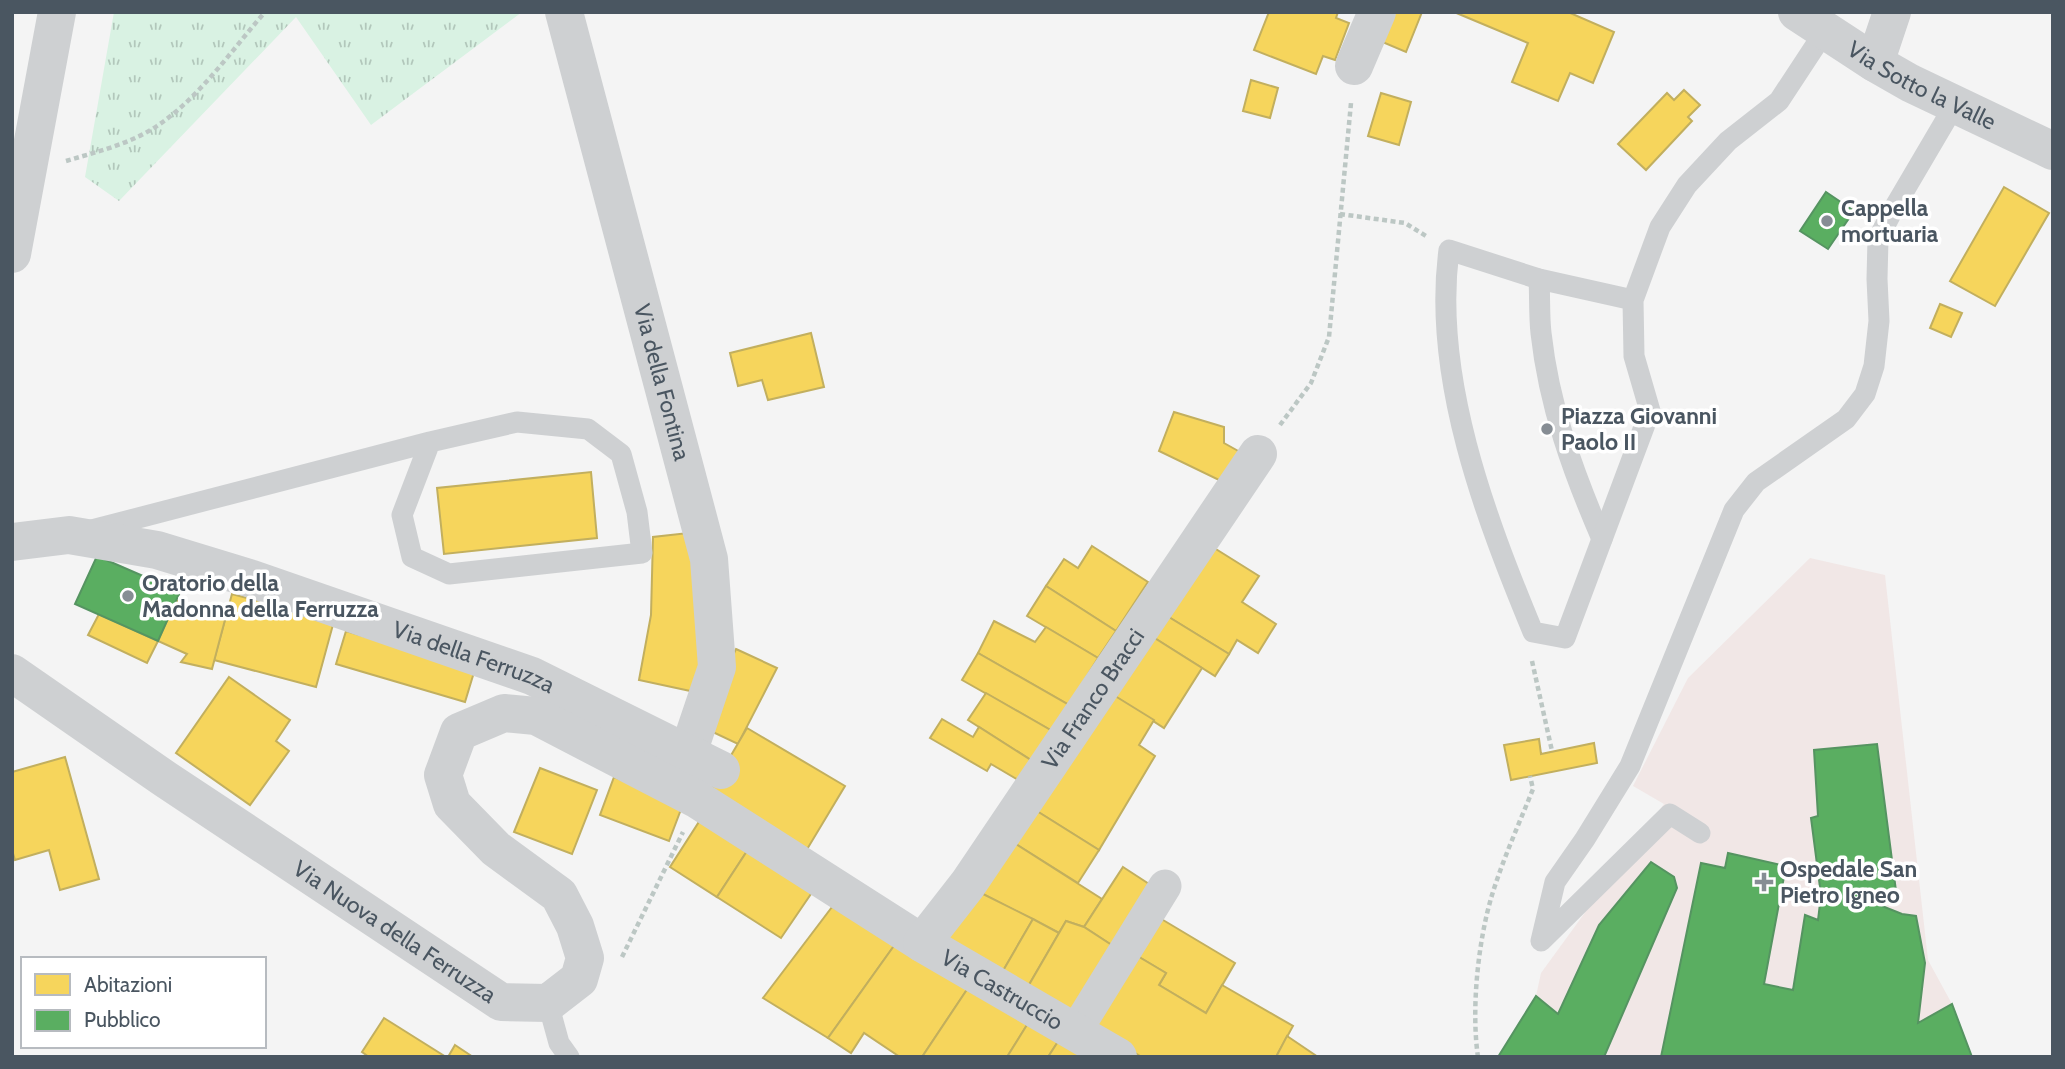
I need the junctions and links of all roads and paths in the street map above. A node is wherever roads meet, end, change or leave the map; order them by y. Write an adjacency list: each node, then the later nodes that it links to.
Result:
1 (57, 12): 11 (street)
2 (265, 12): 11 (path)
3 (564, 12): 25 (street, Via della Fontina)
4 (1377, 12): 8 (street)
5 (1892, 12): 7 (street)
6 (1811, 22): 7 (street, Via Sotto la Valle); 16 (lane)
7 (1875, 63): 9 (street, Via Sotto la Valle)
8 (1354, 66): 12 (path)
9 (1954, 106): 10 (street, Via Sotto la Valle); 28 (lane)
10 (2053, 151)
11 (28, 172): 14 (street)
12 (1340, 214): 13 (path); 18 (path)
13 (1449, 250): 15 (lane); 22 (lane)
14 (12, 254)
15 (1539, 279): 16 (lane); 20 (lane)
16 (1633, 300): 20 (lane)
17 (430, 442): 17 (lane); 19 (lane)
18 (1258, 454): 30 (street, Via Franco Bracci)
19 (69, 536): 21 (street, Via della Ferruzza); 25 (street, Via della Ferruzza)
20 (1602, 539): 22 (lane)
21 (12, 542)
22 (1533, 632): 24 (path)
23 (12, 673): 32 (street, Via Nuova della Ferruzza)
24 (1552, 751)
25 (704, 762)
26 (1530, 776): 36 (path)
27 (684, 829): 31 (path)
28 (1700, 833)
29 (1165, 886): 33 (street)
30 (922, 943): 31 (street); 33 (street, Via Castruccio)
31 (584, 958): 32 (street)
32 (548, 1003): 34 (lane)
33 (1075, 1032): 35 (street, Via Castruccio)
34 (569, 1057)
35 (1118, 1057)
36 (1478, 1057)

